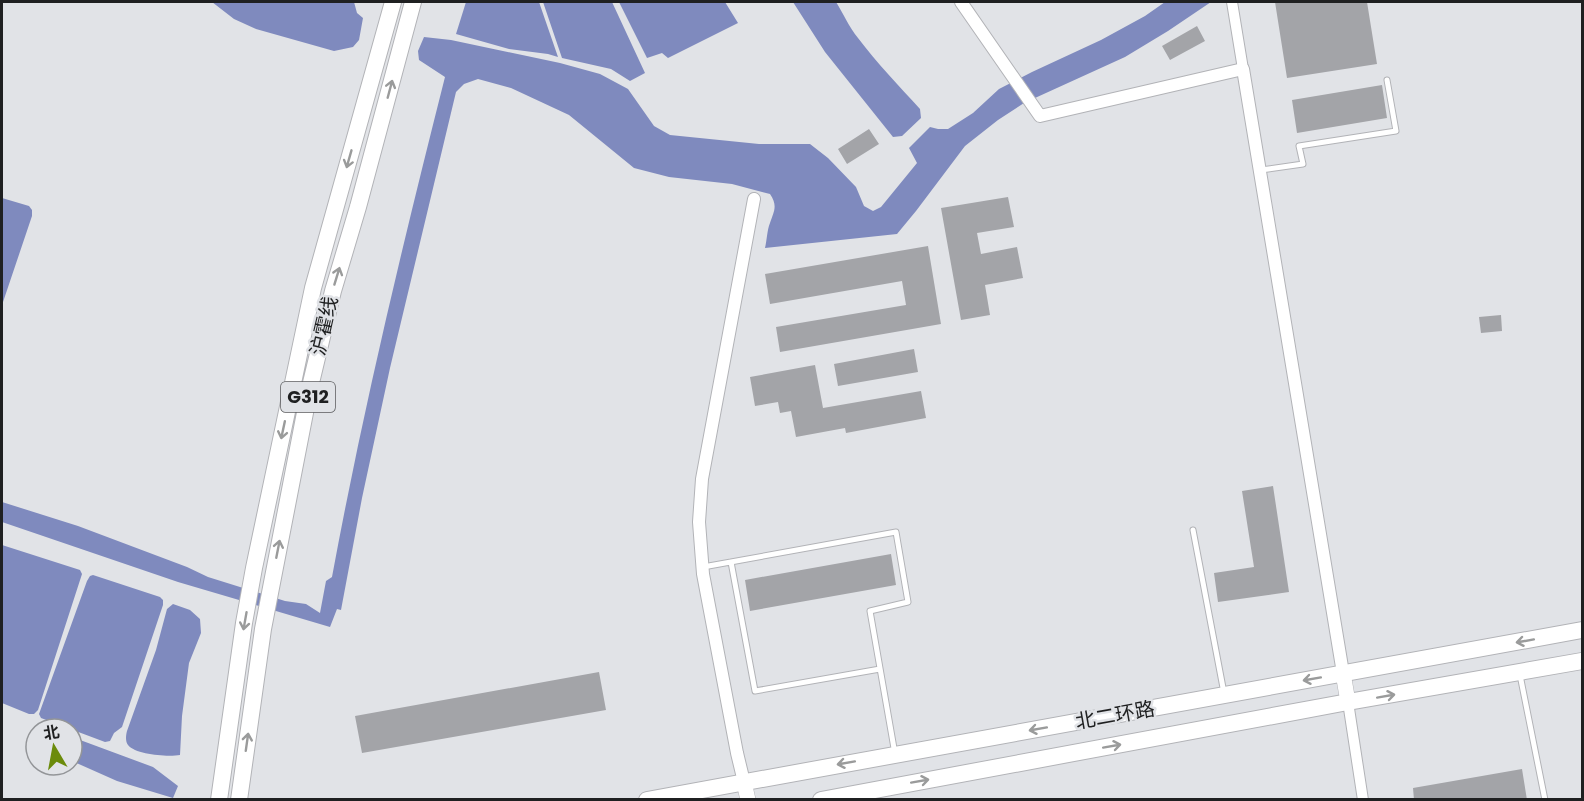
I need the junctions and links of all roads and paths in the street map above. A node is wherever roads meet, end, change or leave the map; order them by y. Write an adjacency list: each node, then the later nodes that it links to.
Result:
1 (393, 2): 21 (main road, 沪霍线 / G312, one-way to 21)
2 (413, 2): 22 (main road, 沪霍线 / G312, one-way to 2)
3 (961, 2): 5 (street)
4 (1232, 2): 5 (street)
5 (1243, 69): 7 (street)
6 (1387, 80): 7 (lane)
7 (1259, 170): 16 (street)
8 (754, 199): 11 (street)
9 (1193, 530): 17 (lane)
10 (730, 562): 11 (lane); 14 (lane); 14 (lane)
11 (703, 567): 20 (street)
12 (1582, 630): 16 (main road, 北二环路, one-way to 16)
13 (1582, 661): 15 (main road, 北二环路)
14 (880, 669): 19 (lane)
15 (1520, 672): 18 (main road, 北二环路, one-way to 15); 27 (lane)
16 (1343, 674): 17 (main road, 北二环路, one-way to 17); 18 (main road)
17 (1225, 695): 19 (main road, 北二环路, one-way to 19)
18 (1348, 702): 25 (main road, 北二环路, one-way to 18); 26 (street)
19 (895, 755): 20 (main road, 北二环路, one-way to 20)
20 (744, 782): 23 (main road, 北二环路); 24 (main road)
21 (219, 800)
22 (239, 800)
23 (647, 800)
24 (748, 800)
25 (821, 800)
26 (1363, 800)
27 (1545, 800)

